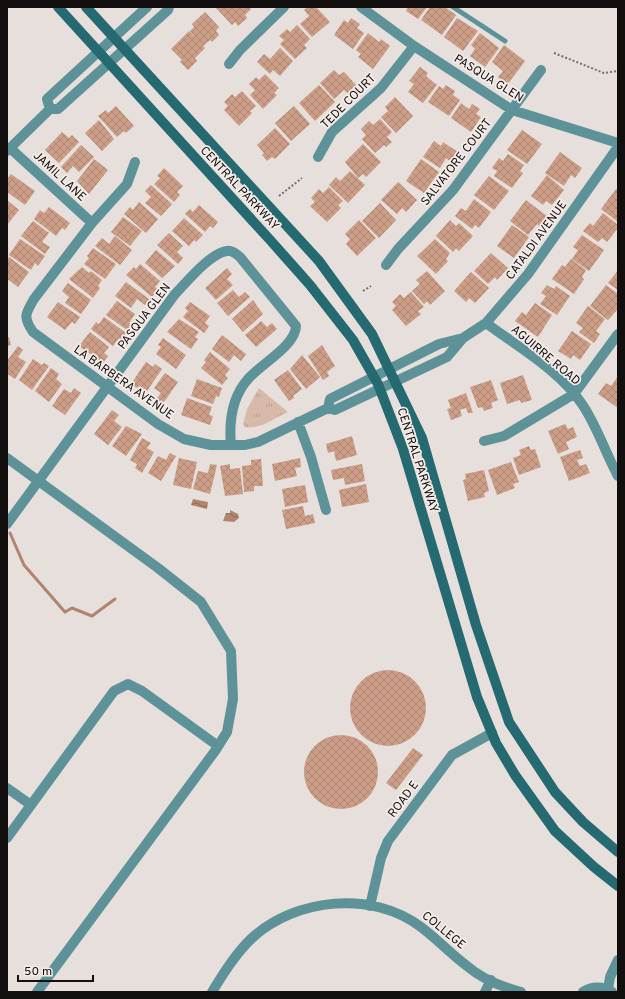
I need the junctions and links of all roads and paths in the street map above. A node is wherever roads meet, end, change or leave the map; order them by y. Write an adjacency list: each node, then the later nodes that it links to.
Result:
1 (58, 7): 12 (main road, CENTRAL PARKWAY)
2 (86, 7): 8 (main road, CENTRAL PARKWAY)
3 (147, 7): 8 (street)
4 (169, 7): 11 (street)
5 (284, 7): 15 (street)
6 (361, 7): 10 (street, PASQUA GLEN)
7 (453, 7): 9 (lane)
8 (114, 37): 11 (main road, CENTRAL PARKWAY); 12 (street)
9 (506, 41)
10 (414, 46): 19 (street, PASQUA GLEN); 23 (street, TEDE COURT)
11 (124, 48): 14 (street); 34 (main road, CENTRAL PARKWAY)
12 (99, 51): 14 (main road, CENTRAL PARKWAY); 18 (street)
13 (554, 53): 17 (path)
14 (109, 62): 18 (street); 35 (main road, CENTRAL PARKWAY)
15 (229, 64)
16 (541, 70): 19 (street, SALVATORE COURT)
17 (618, 71)
18 (50, 109): 22 (street)
19 (512, 110): 20 (street, PASQUA GLEN); 28 (street, SALVATORE COURT)
20 (618, 143)
21 (618, 147): 31 (street, CATALDI AVENUE)
22 (9, 150): 27 (street, JAMIL LANE)
23 (318, 157)
24 (135, 162): 27 (street)
25 (302, 178): 26 (path)
26 (279, 196)
27 (92, 223): 37 (street, LA BARBERA AVENUE)
28 (386, 265)
29 (372, 286): 30 (path)
30 (363, 292)
31 (486, 323): 33 (street, CATALDI AVENUE); 39 (street, AGUIRRE ROAD)
32 (618, 334): 39 (street)
33 (463, 338): 34 (street, CATALDI AVENUE); 36 (street, CATALDI AVENUE)
34 (386, 370): 35 (street, LA BARBERA AVENUE); 36 (main road, CENTRAL PARKWAY)
35 (373, 377): 38 (main road, CENTRAL PARKWAY); 40 (street, LA BARBERA AVENUE)
36 (393, 382): 38 (street, LA BARBERA AVENUE); 54 (main road, CENTRAL PARKWAY)
37 (107, 388): 43 (street, LA BARBERA AVENUE); 43 (street, PASQUA GLEN); 46 (street, PASQUA GLEN)
38 (380, 390): 40 (street, LA BARBERA AVENUE); 49 (main road, CENTRAL PARKWAY)
39 (574, 394): 42 (street); 45 (street, AGUIRRE ROAD)
40 (328, 408): 41 (street, LA BARBERA AVENUE)
41 (298, 422): 43 (street, LA BARBERA AVENUE); 47 (street)
42 (484, 441)
43 (231, 445)
44 (7, 458): 46 (street)
45 (618, 476)
46 (39, 481): 48 (street, PASQUA GLEN); 50 (street)
47 (326, 510)
48 (7, 524)
49 (492, 733): 55 (main road, CENTRAL PARKWAY); 56 (street, ROAD E)
50 (218, 746): 52 (street); 60 (street)
51 (7, 788): 52 (street)
52 (31, 805): 53 (street)
53 (7, 838)
54 (618, 852)
55 (618, 886)
56 (370, 906): 58 (street, COLLEGE); 61 (street, COLLEGE)
57 (618, 960): 59 (street)
58 (490, 980): 62 (street); 63 (street, COLLEGE)
59 (610, 991): 64 (street)
60 (37, 992)
61 (212, 992)
62 (485, 992)
63 (521, 992)
64 (583, 992)

